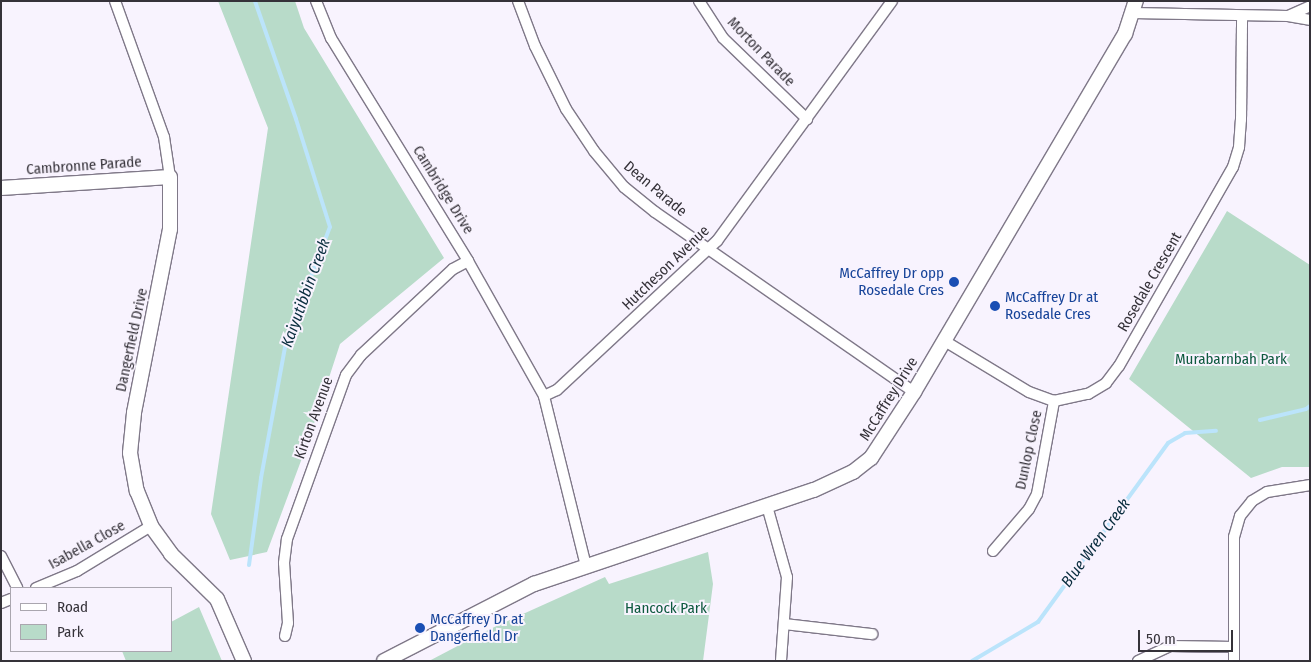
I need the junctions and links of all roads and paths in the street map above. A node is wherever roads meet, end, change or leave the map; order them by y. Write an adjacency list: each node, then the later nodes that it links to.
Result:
1 (115, 1): 12 (street, Dangerfield Drive)
2 (316, 1): 15 (street, Cambridge Drive)
3 (518, 1): 14 (street, Dean Parade)
4 (699, 1): 11 (street, Morton Parade)
5 (892, 1): 11 (street, Hutcheson Avenue)
6 (1310, 6): 9 (street)
7 (1134, 7): 8 (street); 16 (main road, McCaffrey Drive)
8 (1242, 16): 9 (street); 19 (street, Rosedale Crescent)
9 (1288, 16): 10 (street)
10 (1310, 20)
11 (807, 119): 14 (street, Hutcheson Avenue)
12 (170, 177): 13 (main road, Cambronne Parade); 22 (main road, Dangerfield Drive)
13 (1, 188)
14 (710, 250): 17 (street, Dean Parade); 18 (street, Hutcheson Avenue)
15 (468, 261): 18 (street, Cambridge Drive); 30 (street, Kirton Avenue)
16 (943, 340): 17 (main road, McCaffrey Drive); 19 (street)
17 (914, 392): 21 (main road, McCaffrey Drive)
18 (544, 396): 25 (street)
19 (1054, 401): 23 (street, Dunlop Close)
20 (1310, 485): 31 (street)
21 (767, 506): 25 (main road, McCaffrey Drive); 28 (street)
22 (150, 526): 27 (street, Isabella Close); 32 (main road, Dangerfield Drive)
23 (993, 551)
24 (1, 556): 26 (street)
25 (586, 566): 33 (main road, McCaffrey Drive)
26 (16, 587)
27 (38, 587)
28 (785, 624): 29 (street); 34 (street)
29 (872, 634)
30 (285, 636)
31 (1234, 647): 35 (street); 36 (street)
32 (244, 661)
33 (384, 661)
34 (781, 661)
35 (1138, 661)
36 (1234, 661)

